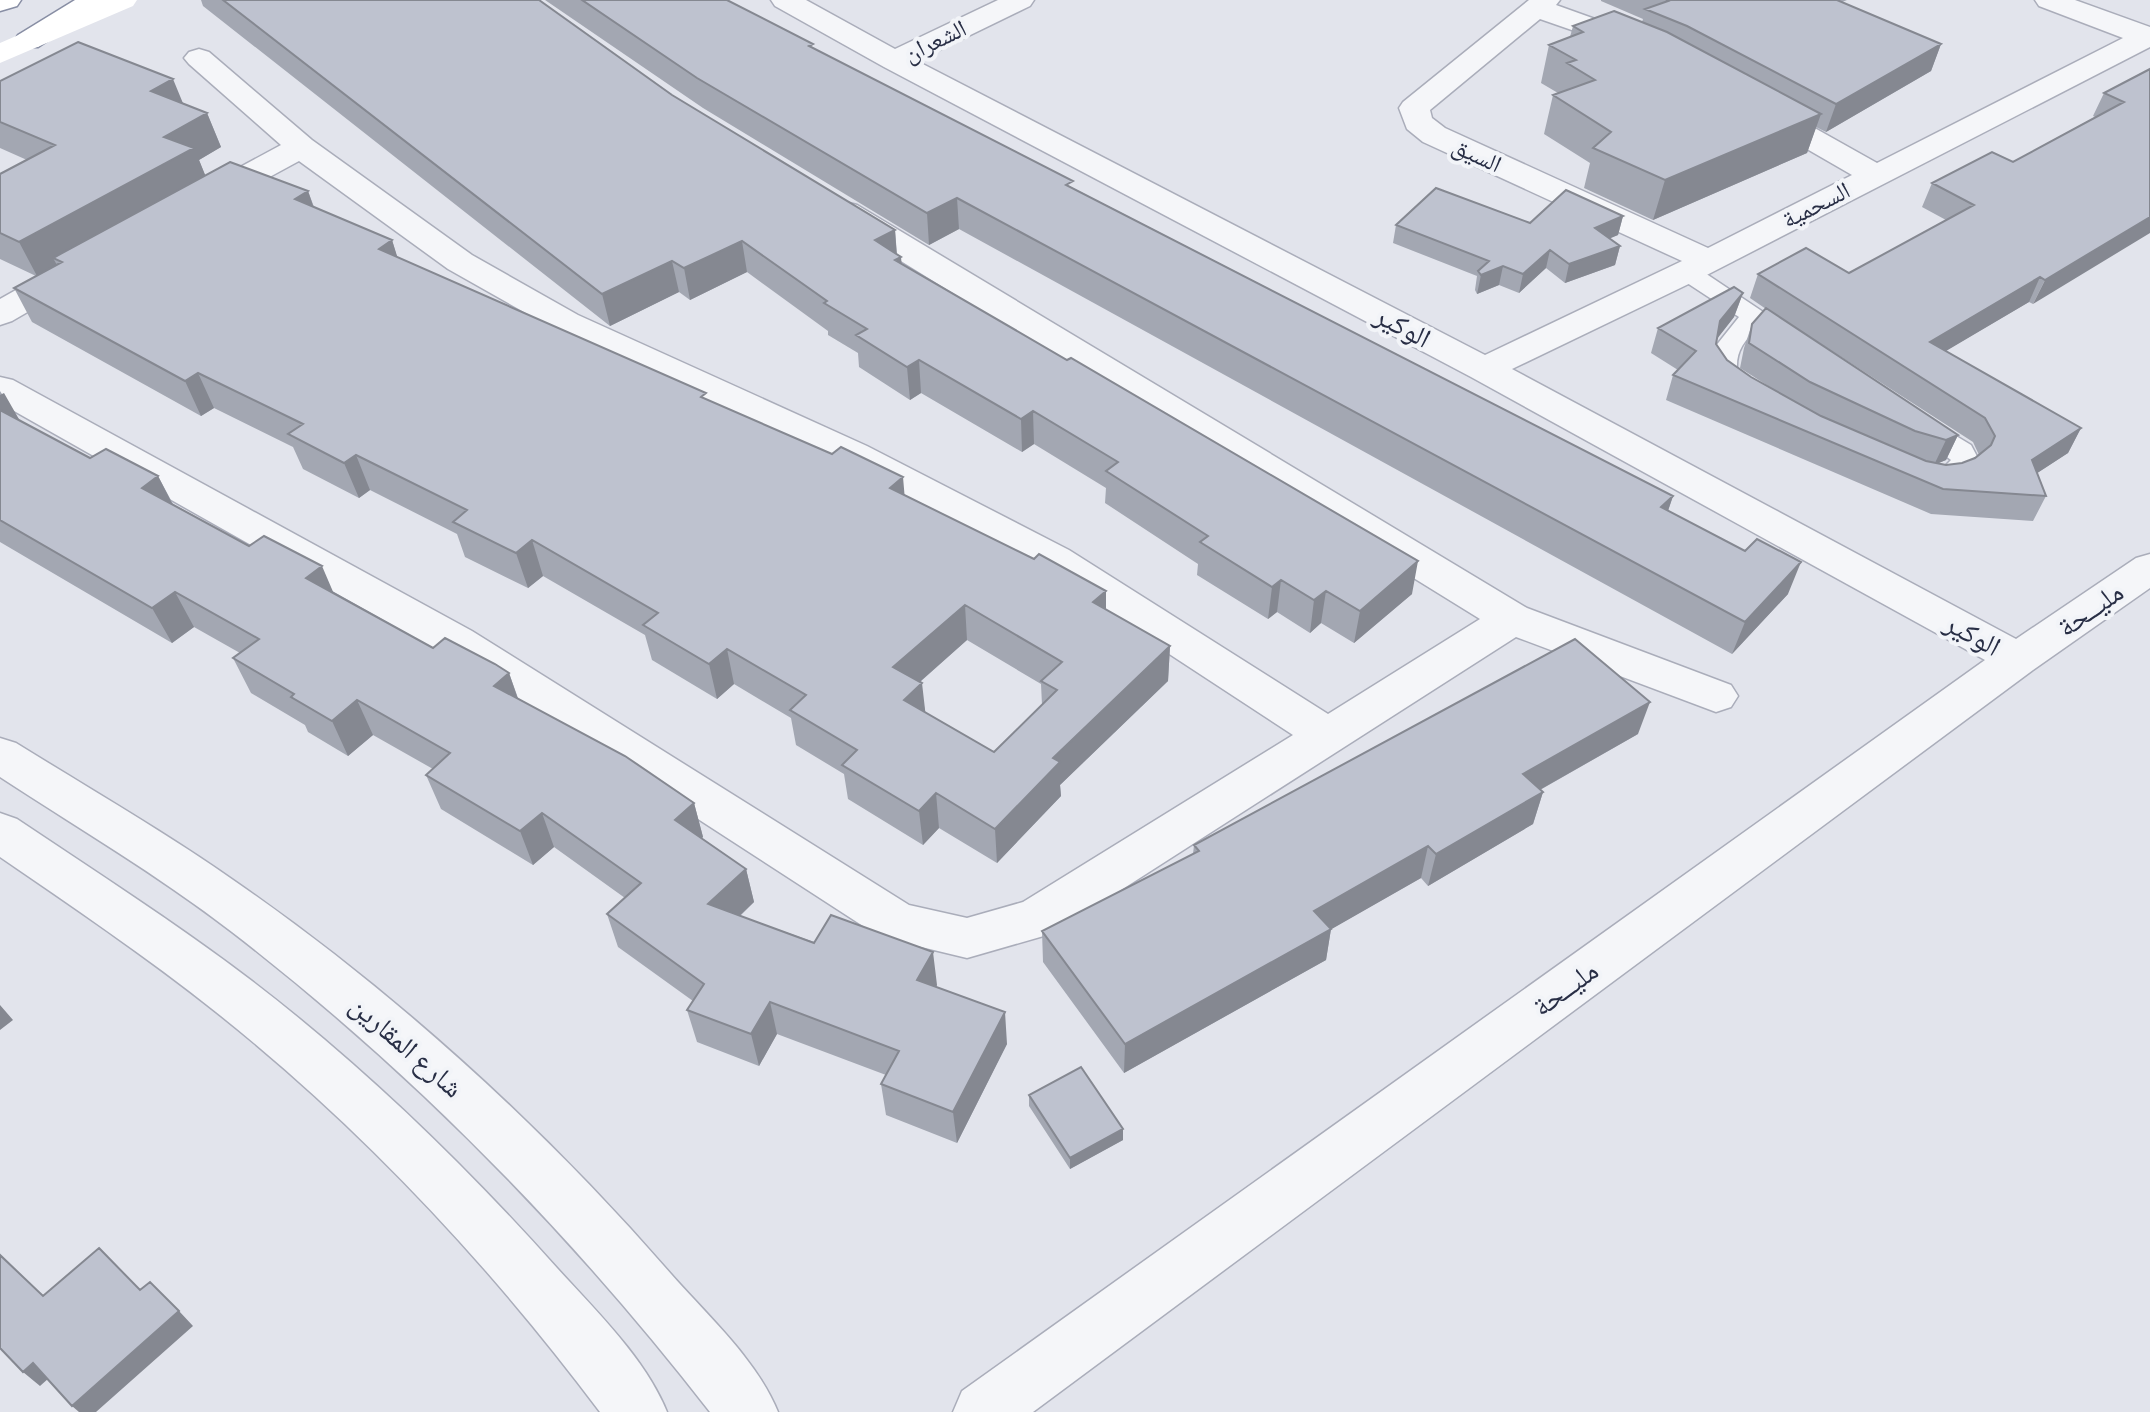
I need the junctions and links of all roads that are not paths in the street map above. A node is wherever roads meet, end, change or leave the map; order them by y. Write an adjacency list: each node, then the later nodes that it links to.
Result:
1 (7, 0): 7 (main road)
2 (95, 0): 10 (main road)
3 (123, 0): 10 (main road)
4 (785, 0): 14 (street, الوكير)
5 (1020, 0): 14 (street, الشعران)
6 (2049, 0): 9 (street, السحمية)
7 (0, 3)
8 (1542, 4): 13 (street); 21 (street, السيق)
9 (2148, 37): 17 (street, السحمية)
10 (28, 41): 11 (main road)
11 (0, 54)
12 (199, 58): 16 (street)
13 (1669, 60)
14 (894, 61): 25 (street, الوكير)
15 (1733, 95): 17 (street)
16 (301, 147): 19 (street); 34 (street)
17 (1875, 175): 21 (street, السحمية)
18 (823, 198): 31 (street)
19 (181, 212)
20 (102, 255): 22 (street)
21 (1697, 266): 23 (lane); 25 (street, السحمية)
22 (0, 314)
23 (1755, 316): 24 (lane); 27 (lane)
24 (1818, 357)
25 (1484, 369): 32 (street, الوكير)
26 (0, 388): 34 (street)
27 (1771, 406)
28 (1893, 406): 29 (lane)
29 (1898, 466)
30 (2150, 568): 32 (street, مليــحة)
31 (1512, 619): 33 (street); 34 (street)
32 (2018, 659): 39 (street, مليــحة)
33 (1716, 696)
34 (1330, 737)
35 (0, 755): 38 (street, شارع المقارين)
36 (0, 832): 37 (street)
37 (637, 1412)
38 (748, 1412)
39 (983, 1412)

